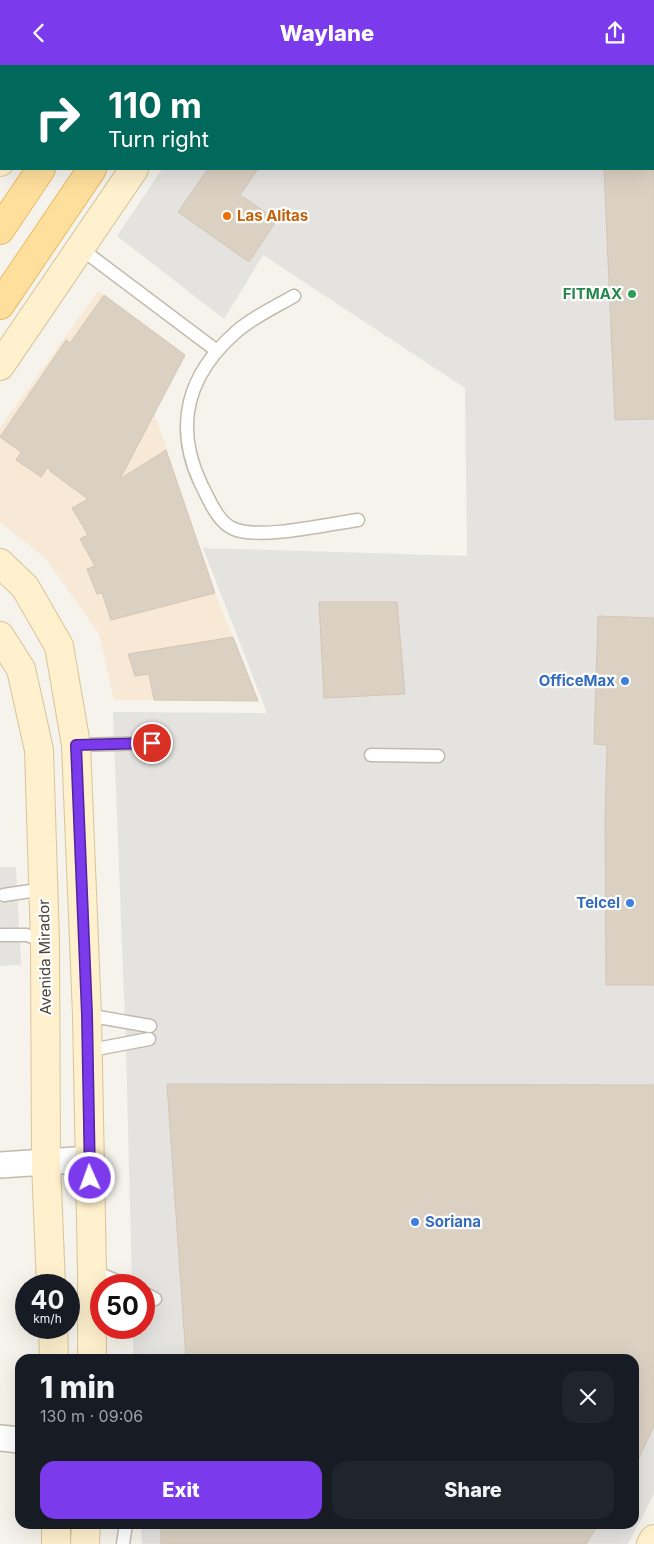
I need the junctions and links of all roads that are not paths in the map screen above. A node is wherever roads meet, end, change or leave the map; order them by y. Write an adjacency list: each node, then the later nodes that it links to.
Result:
1 (39, 170): 4 (main road)
2 (91, 170): 7 (main road)
3 (135, 170): 5 (main road)
4 (0, 230)
5 (80, 248): 8 (lane); 9 (main road)
6 (294, 296): 8 (lane)
7 (0, 305)
8 (216, 351): 10 (lane)
9 (0, 366)
10 (358, 520)
11 (0, 563): 14 (main road)
12 (0, 636): 17 (main road, Avenida Mirador)
13 (152, 743): 14 (lane)
14 (76, 745): 21 (main road)
15 (371, 755): 16 (lane)
16 (438, 756)
17 (44, 889): 18 (lane); 20 (main road, Avenida Mirador)
18 (4, 895)
19 (2, 935): 20 (lane)
20 (45, 942): 26 (main road, Avenida Mirador)
21 (87, 1015): 22 (lane); 24 (main road)
22 (150, 1026)
23 (148, 1039): 24 (lane)
24 (86, 1051): 25 (main road)
25 (90, 1159): 26 (street); 28 (main road)
26 (46, 1163): 27 (street); 29 (main road, Avenida Mirador)
27 (0, 1165)
28 (92, 1271): 30 (lane); 33 (main road)
29 (51, 1274)
30 (100, 1274)
31 (53, 1339): 32 (main road)
32 (54, 1354)
33 (92, 1354)
34 (0, 1438): 35 (street)
35 (15, 1440)
36 (56, 1529): 41 (main road)
37 (86, 1529): 42 (main road)
38 (89, 1529): 43 (lane)
39 (125, 1529): 44 (lane)
40 (654, 1539): 45 (main road)
41 (56, 1544)
42 (85, 1544)
43 (98, 1544)
44 (123, 1544)
45 (651, 1544)

